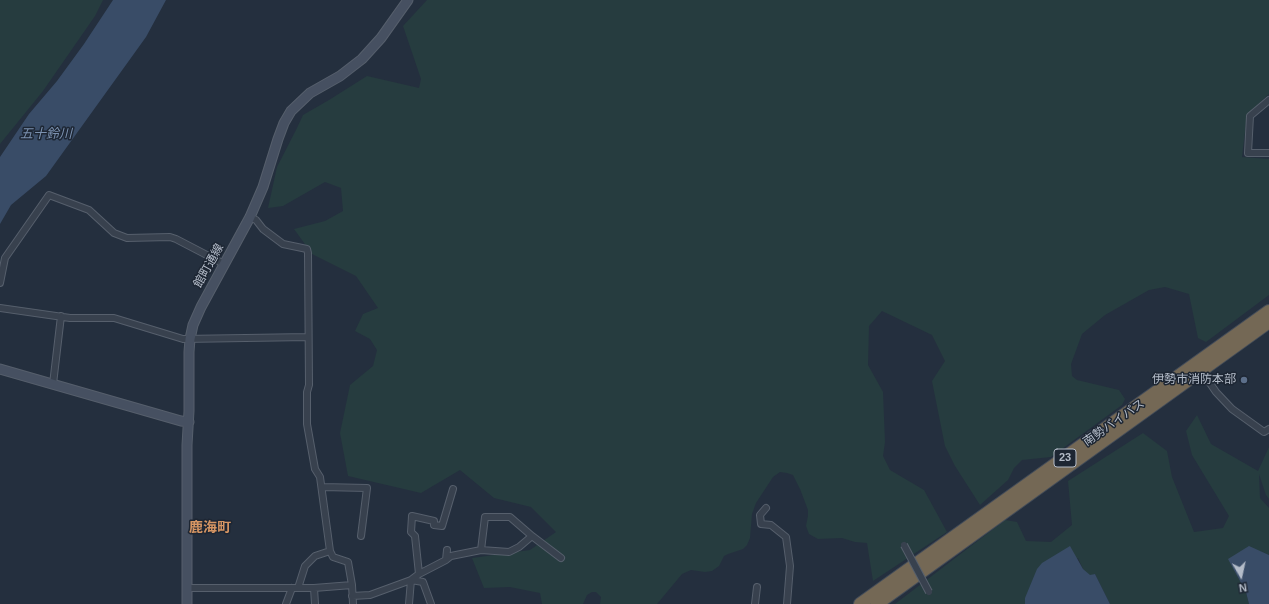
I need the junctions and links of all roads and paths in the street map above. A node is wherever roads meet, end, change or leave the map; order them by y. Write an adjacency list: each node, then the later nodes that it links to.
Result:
1 (408, 0): 4 (main road, 館町通線)
2 (1269, 100): 3 (street)
3 (1269, 153)
4 (250, 217): 5 (main road, 館町通線); 11 (street)
5 (224, 264): 6 (street); 12 (main road, 館町通線)
6 (0, 283)
7 (0, 308): 9 (street)
8 (1269, 311): 13 (highway, 南勢バイパス / 23)
9 (61, 316): 12 (street); 15 (street)
10 (1269, 322): 13 (highway, 南勢バイパス / 23)
11 (308, 337): 12 (street); 18 (street)
12 (190, 339): 16 (main road, 館町通線)
13 (1199, 367): 17 (street); 46 (highway, 南勢バイパス / 23); 47 (highway, 南勢バイパス / 23)
14 (0, 369): 15 (main road)
15 (53, 384): 16 (main road)
16 (188, 422): 33 (main road, 館町通線)
17 (1269, 429)
18 (322, 487): 21 (street); 26 (street)
19 (454, 489): 29 (street)
20 (766, 508): 45 (street)
21 (360, 536)
22 (532, 536): 25 (street); 25 (street); 27 (street)
23 (904, 545): 36 (street, bridge)
24 (447, 550): 28 (street)
25 (481, 550): 28 (street)
26 (330, 551): 31 (street); 34 (street)
27 (561, 558)
28 (446, 560): 29 (street)
29 (419, 574): 30 (street)
30 (411, 580): 37 (street); 42 (street); 43 (street)
31 (352, 584): 35 (street); 37 (street)
32 (757, 587): 44 (street)
33 (188, 588): 34 (street); 38 (main road, 館町通線)
34 (295, 588): 35 (street); 39 (street)
35 (314, 588): 40 (street)
36 (929, 592)
37 (352, 596): 41 (street)
38 (187, 604)
39 (286, 604)
40 (315, 604)
41 (353, 604)
42 (410, 604)
43 (431, 604)
44 (755, 604)
45 (787, 604)
46 (860, 604)
47 (877, 604)

